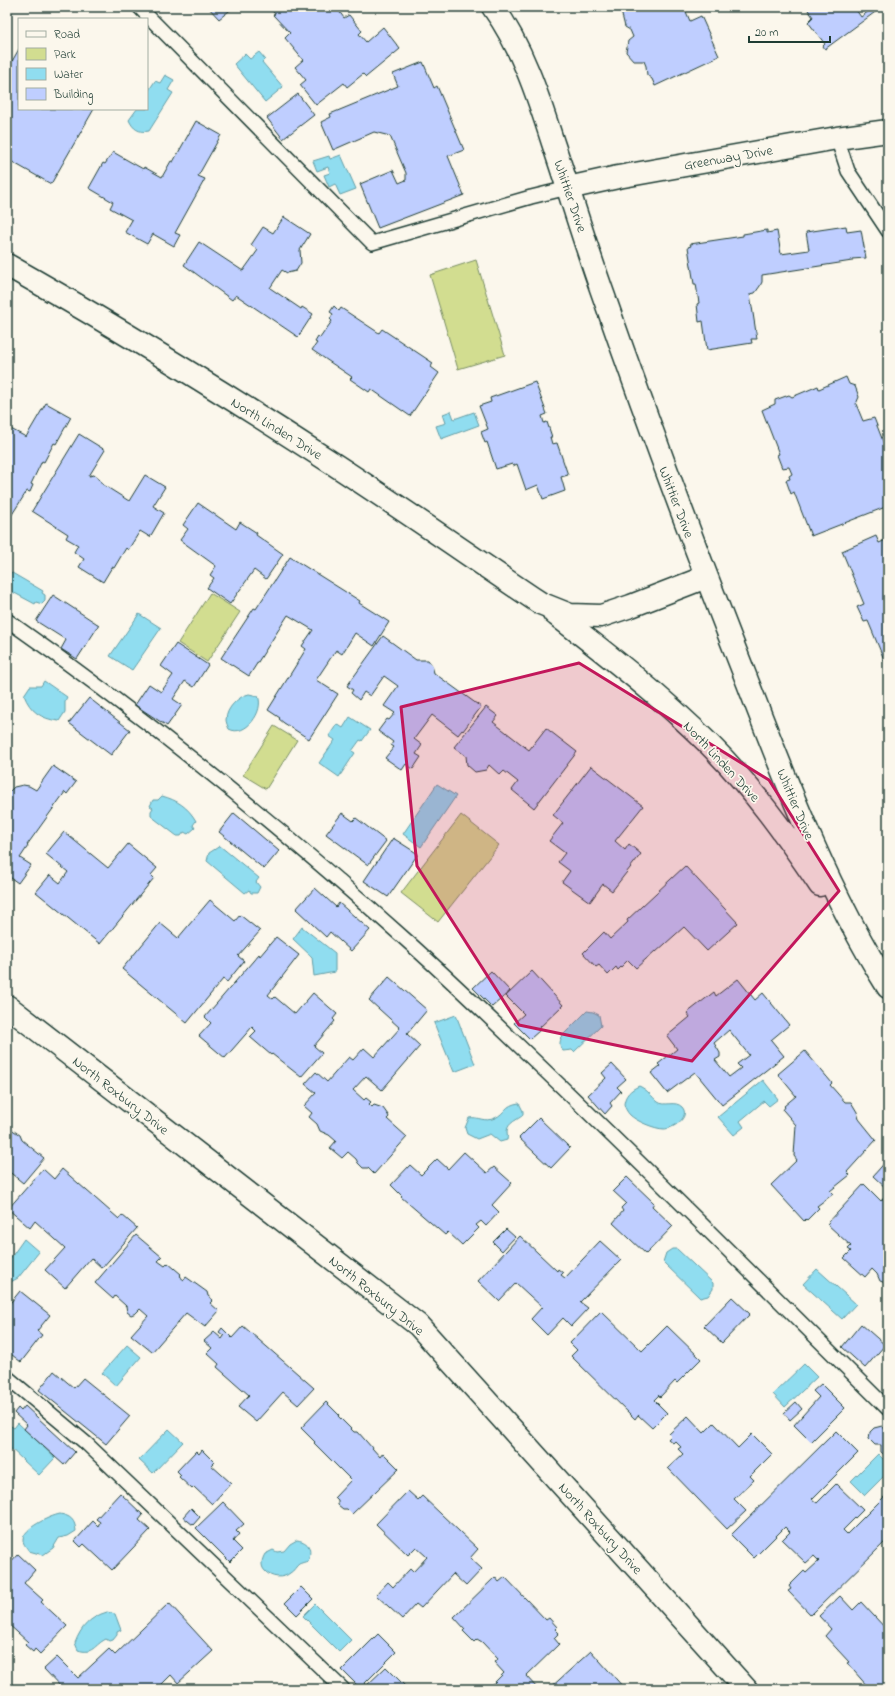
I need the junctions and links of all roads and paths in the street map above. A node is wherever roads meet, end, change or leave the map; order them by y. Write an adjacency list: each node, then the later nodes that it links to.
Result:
1 (139, 7): 5 (lane)
2 (493, 7): 5 (street, Whittier Drive)
3 (888, 131): 4 (street, Greenway Drive)
4 (837, 138): 5 (street, Greenway Drive); 6 (lane)
5 (568, 188): 8 (street, Whittier Drive)
6 (888, 231)
7 (7, 265): 9 (street, North Linden Drive)
8 (706, 577): 9 (street, North Linden Drive); 11 (street, Whittier Drive)
9 (540, 602): 11 (street, North Linden Drive)
10 (7, 620): 15 (lane)
11 (867, 954): 12 (street, Whittier Drive)
12 (888, 987)
13 (7, 1006): 17 (street, North Roxbury Drive)
14 (7, 1377): 16 (lane)
15 (888, 1409)
16 (343, 1689)
17 (746, 1689)

